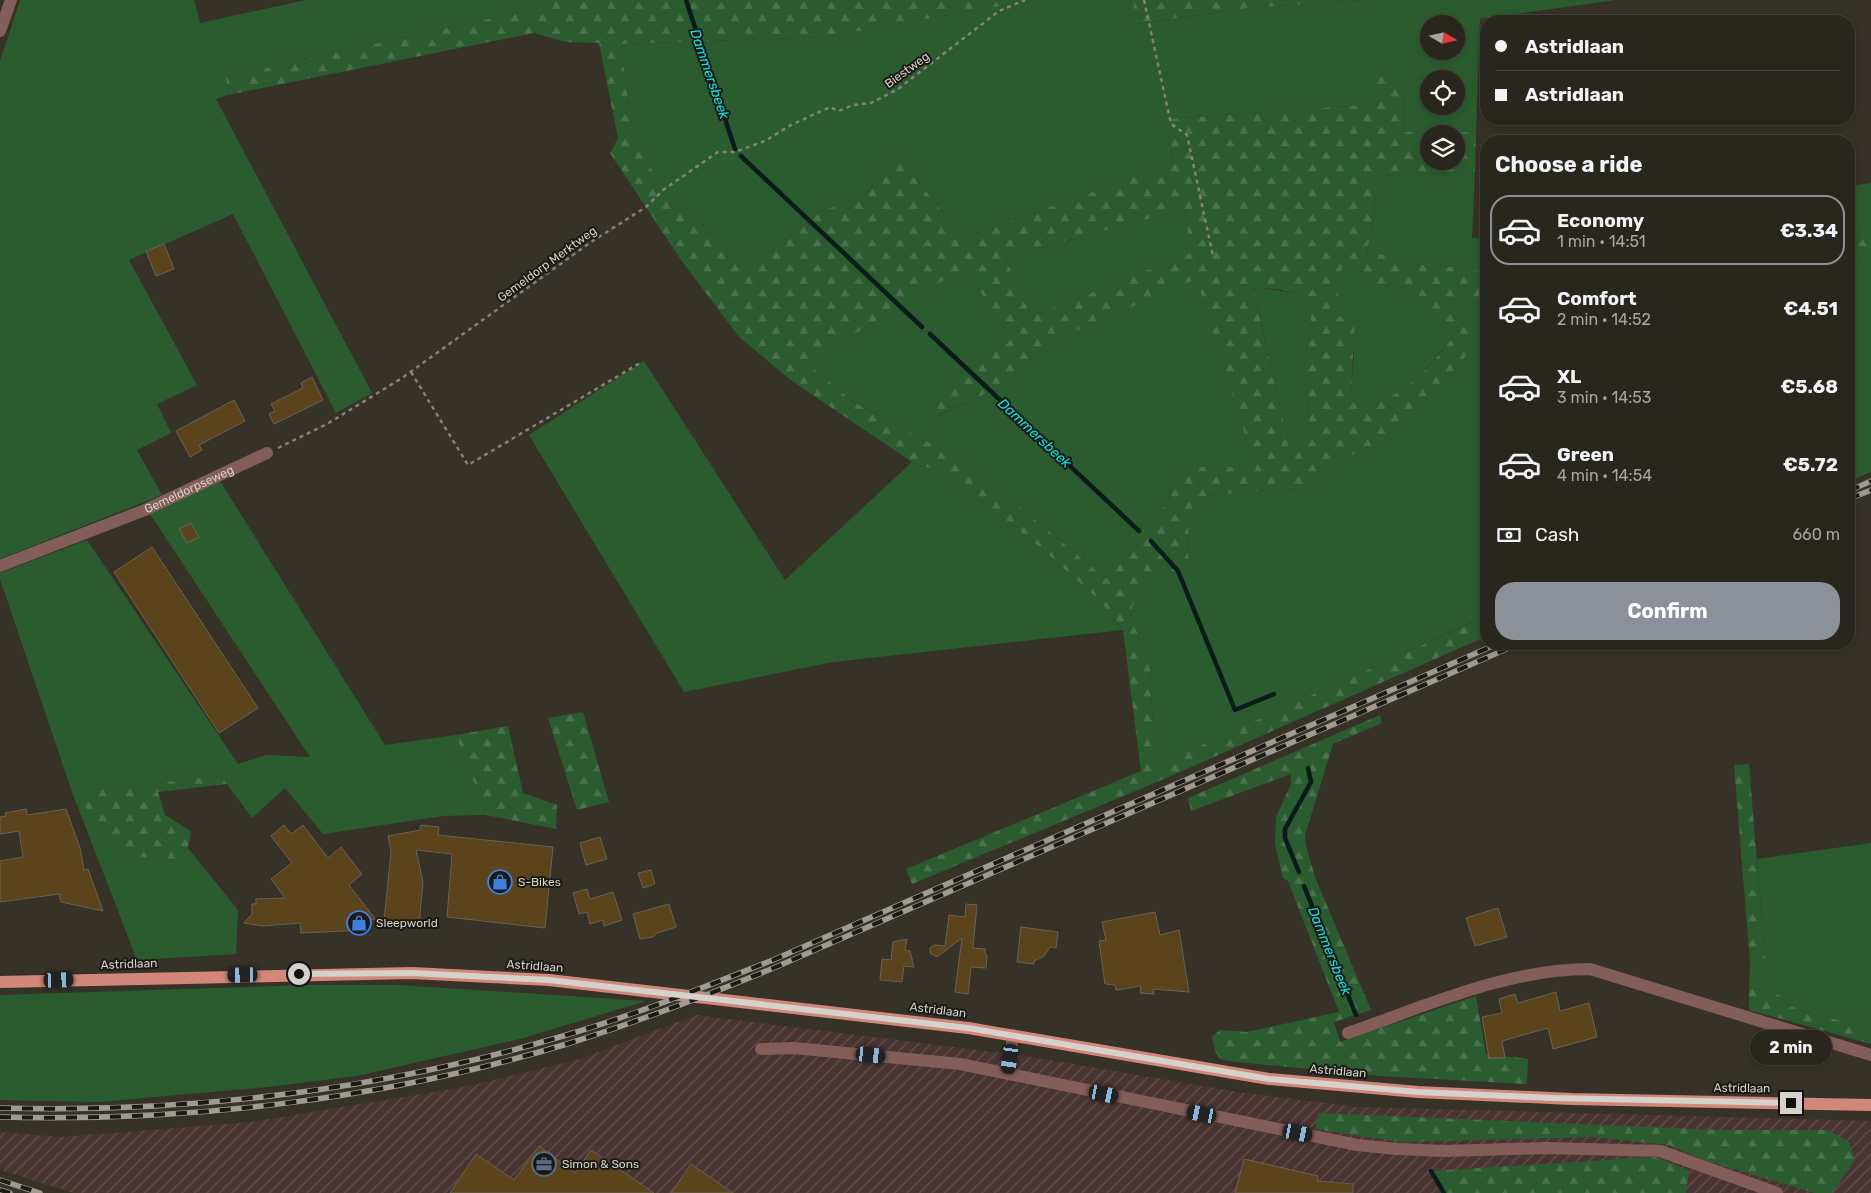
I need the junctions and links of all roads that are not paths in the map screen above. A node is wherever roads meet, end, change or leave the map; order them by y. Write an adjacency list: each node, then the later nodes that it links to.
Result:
1 (11, 0): 2 (street)
2 (0, 31)
3 (267, 453): 4 (street, Gemeldorpseweg)
4 (0, 566)
5 (0, 982): 7 (main road, Astridlaan)
6 (1348, 1032): 9 (street)
7 (1013, 1035): 10 (street); 11 (main road, Astridlaan)
8 (760, 1049): 10 (street)
9 (1871, 1055)
10 (1008, 1074): 12 (street)
11 (1871, 1105)
12 (1777, 1193)

